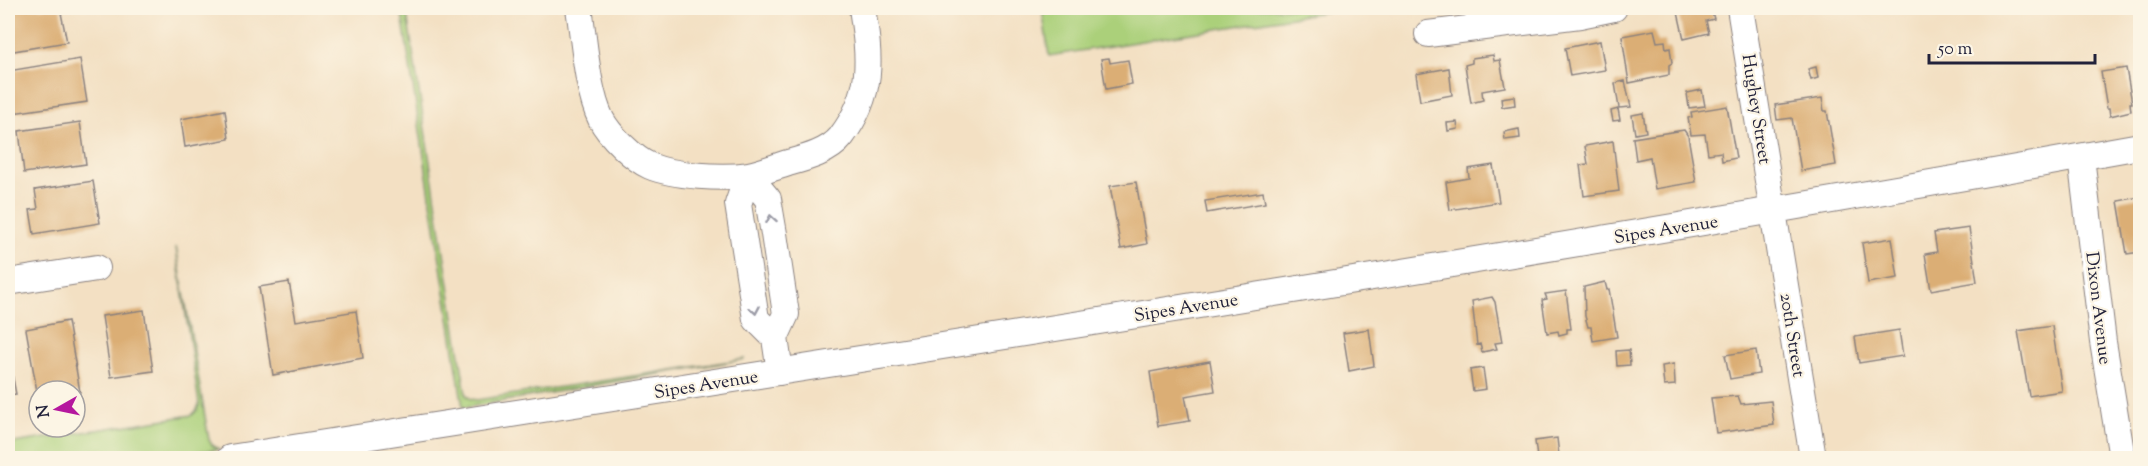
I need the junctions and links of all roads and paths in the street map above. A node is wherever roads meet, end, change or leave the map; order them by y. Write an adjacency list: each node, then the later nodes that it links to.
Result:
1 (579, 8): 8 (street)
2 (862, 8): 8 (street)
3 (1614, 8): 5 (street)
4 (1740, 8): 9 (street, Hughey Street)
5 (1428, 34)
6 (2140, 146): 7 (street, Sipes Avenue)
7 (2081, 157): 9 (street, Sipes Avenue); 18 (street, Dixon Avenue)
8 (748, 175): 11 (street, one-way to 8); 12 (street)
9 (1774, 211): 15 (street, Sipes Avenue); 17 (street, 20th Street)
10 (98, 268): 13 (street)
11 (779, 270): 12 (street); 14 (street)
12 (749, 274): 14 (street, one-way to 14)
13 (8, 282)
14 (775, 338): 15 (street)
15 (780, 372): 16 (street, Sipes Avenue)
16 (230, 459)
17 (1813, 459)
18 (2122, 459)

